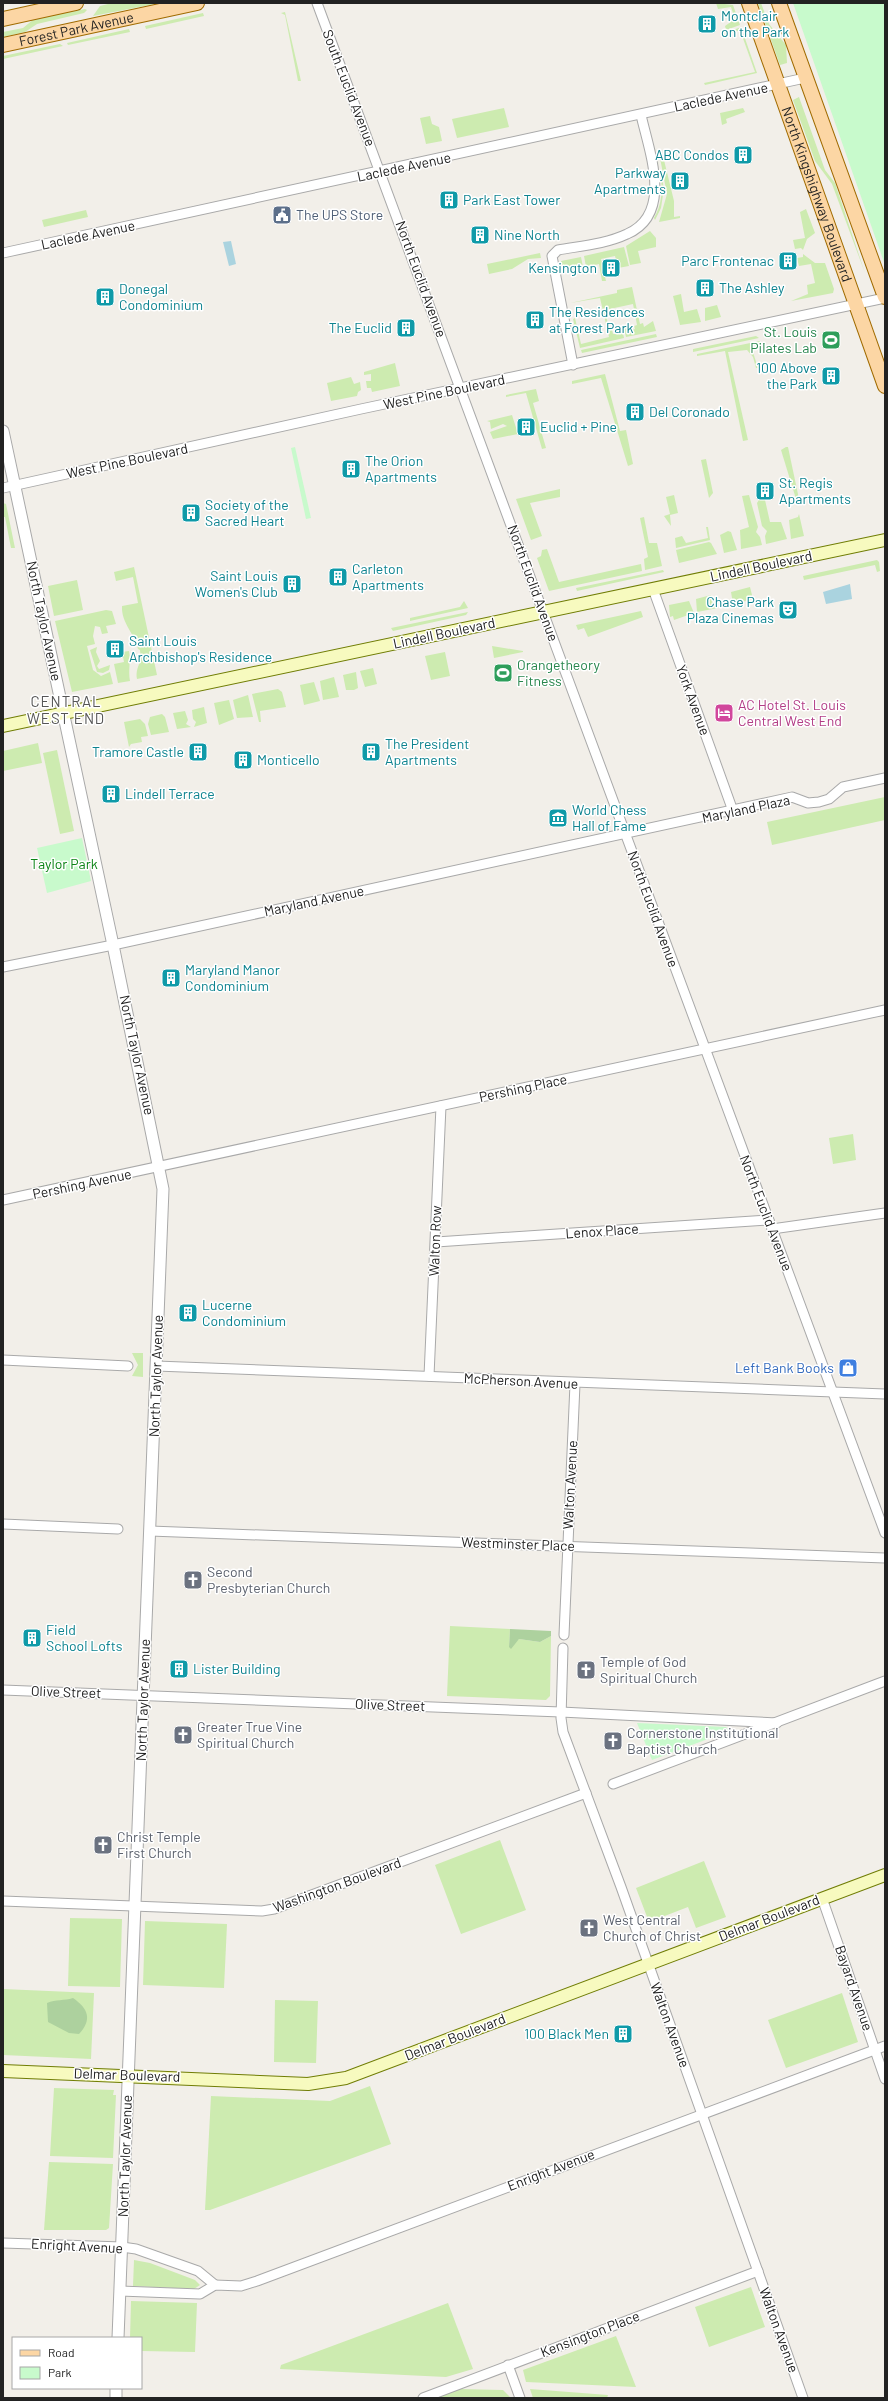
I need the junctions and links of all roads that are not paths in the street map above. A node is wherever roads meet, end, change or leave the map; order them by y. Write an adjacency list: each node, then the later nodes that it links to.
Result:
1 (76, 3): 6 (main road, Forest Park Avenue)
2 (197, 3): 7 (main road, Forest Park Avenue)
3 (317, 3): 11 (street, South Euclid Avenue)
4 (749, 3): 9 (main road, North Kingshighway Boulevard)
5 (779, 3): 8 (main road, North Kingshighway Boulevard)
6 (3, 19)
7 (3, 45)
8 (805, 78): 9 (street, Laclede Avenue); 13 (main road, North Kingshighway Boulevard)
9 (777, 85): 10 (street, Laclede Avenue); 14 (main road, North Kingshighway Boulevard)
10 (641, 115): 11 (street, Laclede Avenue); 15 (street)
11 (381, 172): 12 (street, Laclede Avenue); 17 (street, North Euclid Avenue)
12 (3, 253)
13 (885, 298): 14 (street, West Pine Boulevard)
14 (858, 304): 15 (street, West Pine Boulevard); 16 (main road, North Kingshighway Boulevard)
15 (574, 365): 17 (street, West Pine Boulevard)
16 (885, 386)
17 (461, 388): 19 (street, West Pine Boulevard); 23 (street, North Euclid Avenue)
18 (3, 431): 19 (street, North Taylor Avenue)
19 (15, 485): 20 (street, West Pine Boulevard); 24 (street, North Taylor Avenue)
20 (3, 488)
21 (885, 540): 22 (main road, Lindell Boulevard)
22 (653, 589): 23 (main road, Lindell Boulevard); 27 (street, York Avenue)
23 (544, 612): 24 (main road, Lindell Boulevard); 28 (street, North Euclid Avenue)
24 (63, 713): 25 (main road, Lindell Boulevard); 29 (street, North Taylor Avenue)
25 (3, 726)
26 (885, 778): 27 (street, Maryland Plaza)
27 (733, 811): 28 (street, Maryland Plaza)
28 (626, 835): 29 (street, Maryland Avenue); 32 (street, North Euclid Avenue)
29 (113, 945): 30 (street, Maryland Avenue); 34 (street, North Taylor Avenue)
30 (3, 967)
31 (885, 1010): 32 (street, Pershing Place)
32 (705, 1049): 33 (street, Pershing Place); 37 (street, North Euclid Avenue)
33 (441, 1106): 34 (street, Pershing Place); 39 (street, Walton Row)
34 (160, 1167): 35 (street, Pershing Avenue); 42 (street, North Taylor Avenue)
35 (3, 1200)
36 (885, 1213): 38 (street)
37 (768, 1220): 38 (street, North Euclid Avenue); 39 (street, Lenox Place)
38 (772, 1229): 45 (street, North Euclid Avenue)
39 (436, 1242): 43 (street, Walton Row)
40 (3, 1360): 41 (street)
41 (128, 1366)
42 (156, 1366): 43 (street, McPherson Avenue); 49 (street, North Taylor Avenue)
43 (429, 1376): 44 (street, McPherson Avenue)
44 (575, 1384): 45 (street, McPherson Avenue); 51 (street, Walton Avenue)
45 (833, 1393): 46 (street, McPherson Avenue); 50 (street, North Euclid Avenue)
46 (885, 1394)
47 (3, 1524): 48 (street)
48 (118, 1530)
49 (150, 1531): 51 (street, Westminster Place); 57 (street, North Taylor Avenue)
50 (885, 1533)
51 (567, 1546): 52 (street, Westminster Place); 53 (street, Walton Avenue)
52 (885, 1558)
53 (564, 1635)
54 (563, 1648): 58 (street, Walton Avenue)
55 (885, 1682): 59 (street)
56 (3, 1690): 57 (street, Olive Street)
57 (143, 1695): 58 (street, Olive Street); 65 (street, North Taylor Avenue)
58 (561, 1712): 59 (street, Olive Street); 61 (street, Walton Avenue)
59 (777, 1723): 60 (street)
60 (613, 1784)
61 (586, 1793): 65 (street, Washington Boulevard); 66 (street, Walton Avenue)
62 (885, 1875): 63 (main road, Delmar Boulevard)
63 (822, 1898): 66 (main road, Delmar Boulevard); 68 (street, Bayard Avenue)
64 (3, 1901): 65 (street, Washington Boulevard)
65 (135, 1907): 70 (street, North Taylor Avenue)
66 (648, 1964): 70 (main road, Delmar Boulevard); 72 (street, Walton Avenue)
67 (885, 2046): 68 (street, Enright Avenue)
68 (875, 2049): 71 (street, Bayard Avenue); 72 (street, Enright Avenue)
69 (3, 2071): 70 (main road, Delmar Boulevard)
70 (128, 2075): 74 (street, North Taylor Avenue)
71 (885, 2079)
72 (703, 2113): 75 (street, Walton Avenue); 76 (street, Enright Avenue)
73 (3, 2243): 74 (street, Enright Avenue)
74 (122, 2247): 76 (street, Enright Avenue); 77 (street, North Taylor Avenue)
75 (758, 2271): 79 (street, Kensington Place); 82 (street, Walton Avenue)
76 (215, 2285): 77 (street, Enright Avenue)
77 (120, 2291): 78 (street, North Taylor Avenue)
78 (118, 2337)
79 (508, 2364): 80 (street, Kensington Place); 81 (street)
80 (423, 2398)
81 (520, 2398)
82 (803, 2398)

